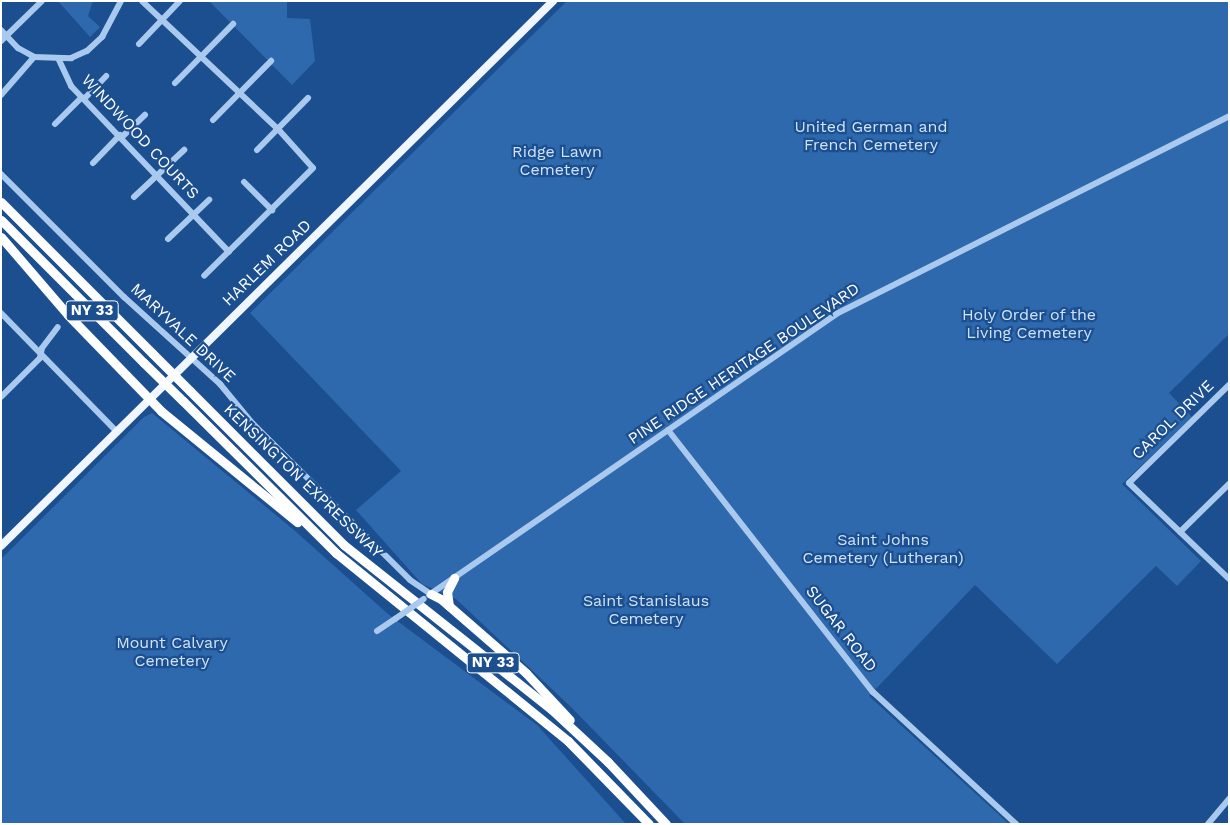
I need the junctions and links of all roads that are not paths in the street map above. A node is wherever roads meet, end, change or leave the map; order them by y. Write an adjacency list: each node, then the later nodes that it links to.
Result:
1 (42, 1): 9 (street)
2 (121, 1): 14 (street)
3 (142, 1): 6 (street)
4 (180, 1): 6 (street)
5 (553, 1): 47 (main road, HARLEM ROAD)
6 (162, 20): 11 (street); 13 (street)
7 (233, 24): 13 (street)
8 (1, 30): 9 (street)
9 (7, 36): 10 (street); 12 (street)
10 (1, 41)
11 (139, 44)
12 (34, 57): 14 (street); 19 (street)
13 (200, 57): 17 (street); 18 (street)
14 (59, 60): 20 (street, WINDWOOD COURTS)
15 (271, 61): 18 (street)
16 (106, 76): 20 (street)
17 (175, 83)
18 (240, 93): 24 (street); 26 (street)
19 (1, 95)
20 (83, 98): 25 (street); 27 (street, WINDWOOD COURTS)
21 (308, 98): 26 (street)
22 (145, 115): 27 (street)
23 (1229, 116): 51 (street, PINE RIDGE HERITAGE BOULEVARD)
24 (213, 120)
25 (55, 124)
26 (278, 128): 29 (street); 37 (street)
27 (121, 136): 30 (street); 32 (street, WINDWOOD COURTS)
28 (184, 150): 32 (street)
29 (257, 150)
30 (93, 163)
31 (1, 174): 47 (street, MARYVALE DRIVE)
32 (158, 174): 34 (street); 38 (street, WINDWOOD COURTS)
33 (244, 182): 37 (street)
34 (134, 198)
35 (209, 200): 38 (street, WINDWOOD COURTS)
36 (1, 202): 62 (highway, KENSINGTON EXPRESSWAY / NY 33, bridge)
37 (272, 210): 42 (street)
38 (193, 214): 41 (street); 42 (street)
39 (1, 220): 55 (highway, KENSINGTON EXPRESSWAY / NY 33, bridge)
40 (1, 237): 50 (highway)
41 (168, 239)
42 (230, 252): 43 (street)
43 (204, 276)
44 (1, 313): 46 (street)
45 (58, 327): 46 (street)
46 (41, 354): 49 (street); 52 (street)
47 (191, 356): 50 (main road, HARLEM ROAD); 59 (street, MARYVALE DRIVE)
48 (1229, 385): 54 (street, CAROL DRIVE)
49 (1, 397)
50 (149, 398): 52 (main road, HARLEM ROAD); 55 (highway)
51 (668, 430): 57 (street, PINE RIDGE HERITAGE BOULEVARD); 66 (street, SUGAR ROAD)
52 (116, 431): 56 (main road, HARLEM ROAD)
53 (1229, 484): 54 (street)
54 (1180, 532): 58 (street)
55 (319, 537): 64 (highway, KENSINGTON EXPRESSWAY / NY 33)
56 (1, 546)
57 (454, 578): 59 (street, PINE RIDGE HERITAGE BOULEVARD); 60 (highway)
58 (1229, 579)
59 (428, 596): 60 (highway); 61 (street, PINE RIDGE HERITAGE BOULEVARD, bridge)
60 (450, 606): 62 (highway)
61 (377, 632)
62 (588, 742): 65 (highway, KENSINGTON EXPRESSWAY / NY 33)
63 (1229, 799): 67 (street)
64 (650, 824)
65 (666, 824)
66 (1016, 824)
67 (1208, 824)

